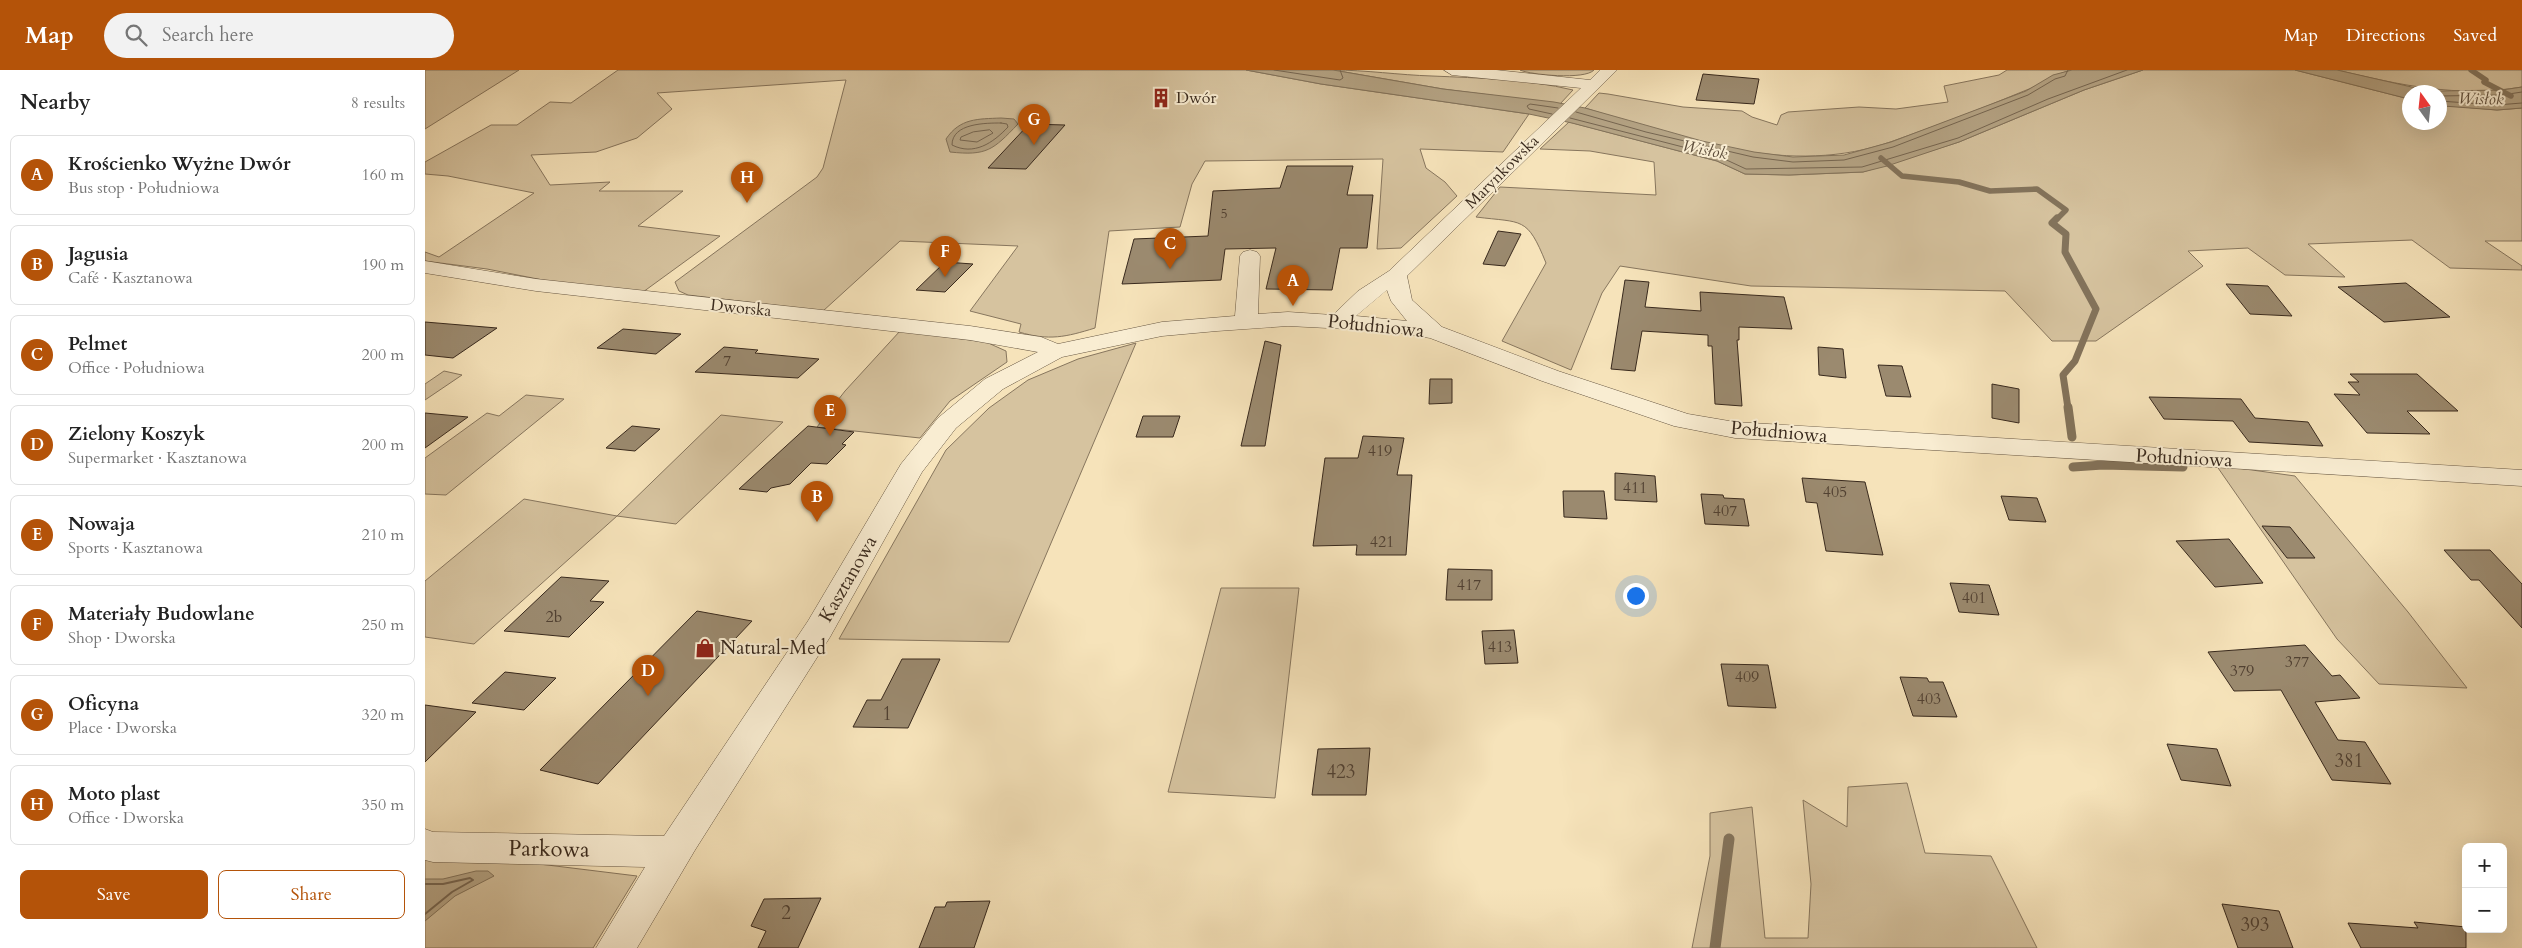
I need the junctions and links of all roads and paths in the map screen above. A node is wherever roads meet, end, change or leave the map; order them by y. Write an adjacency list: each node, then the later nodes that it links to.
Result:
1 (1452, 70): 3 (street)
2 (1609, 70): 3 (street, Marynkowska)
3 (1588, 89): 6 (street, Marynkowska)
4 (1250, 256): 8 (street)
5 (425, 267): 10 (street, Dworska)
6 (1395, 281): 7 (street, Marynkowska); 9 (street)
7 (1348, 321): 8 (street, Południowa); 9 (street, Południowa)
8 (1246, 322): 10 (street, Południowa)
9 (1435, 332): 11 (street, Południowa)
10 (1055, 352): 13 (street, Kasztanowa)
11 (2522, 478)
12 (425, 844): 13 (street, Parkowa)
13 (674, 852): 14 (street, Kasztanowa)
14 (616, 948)

